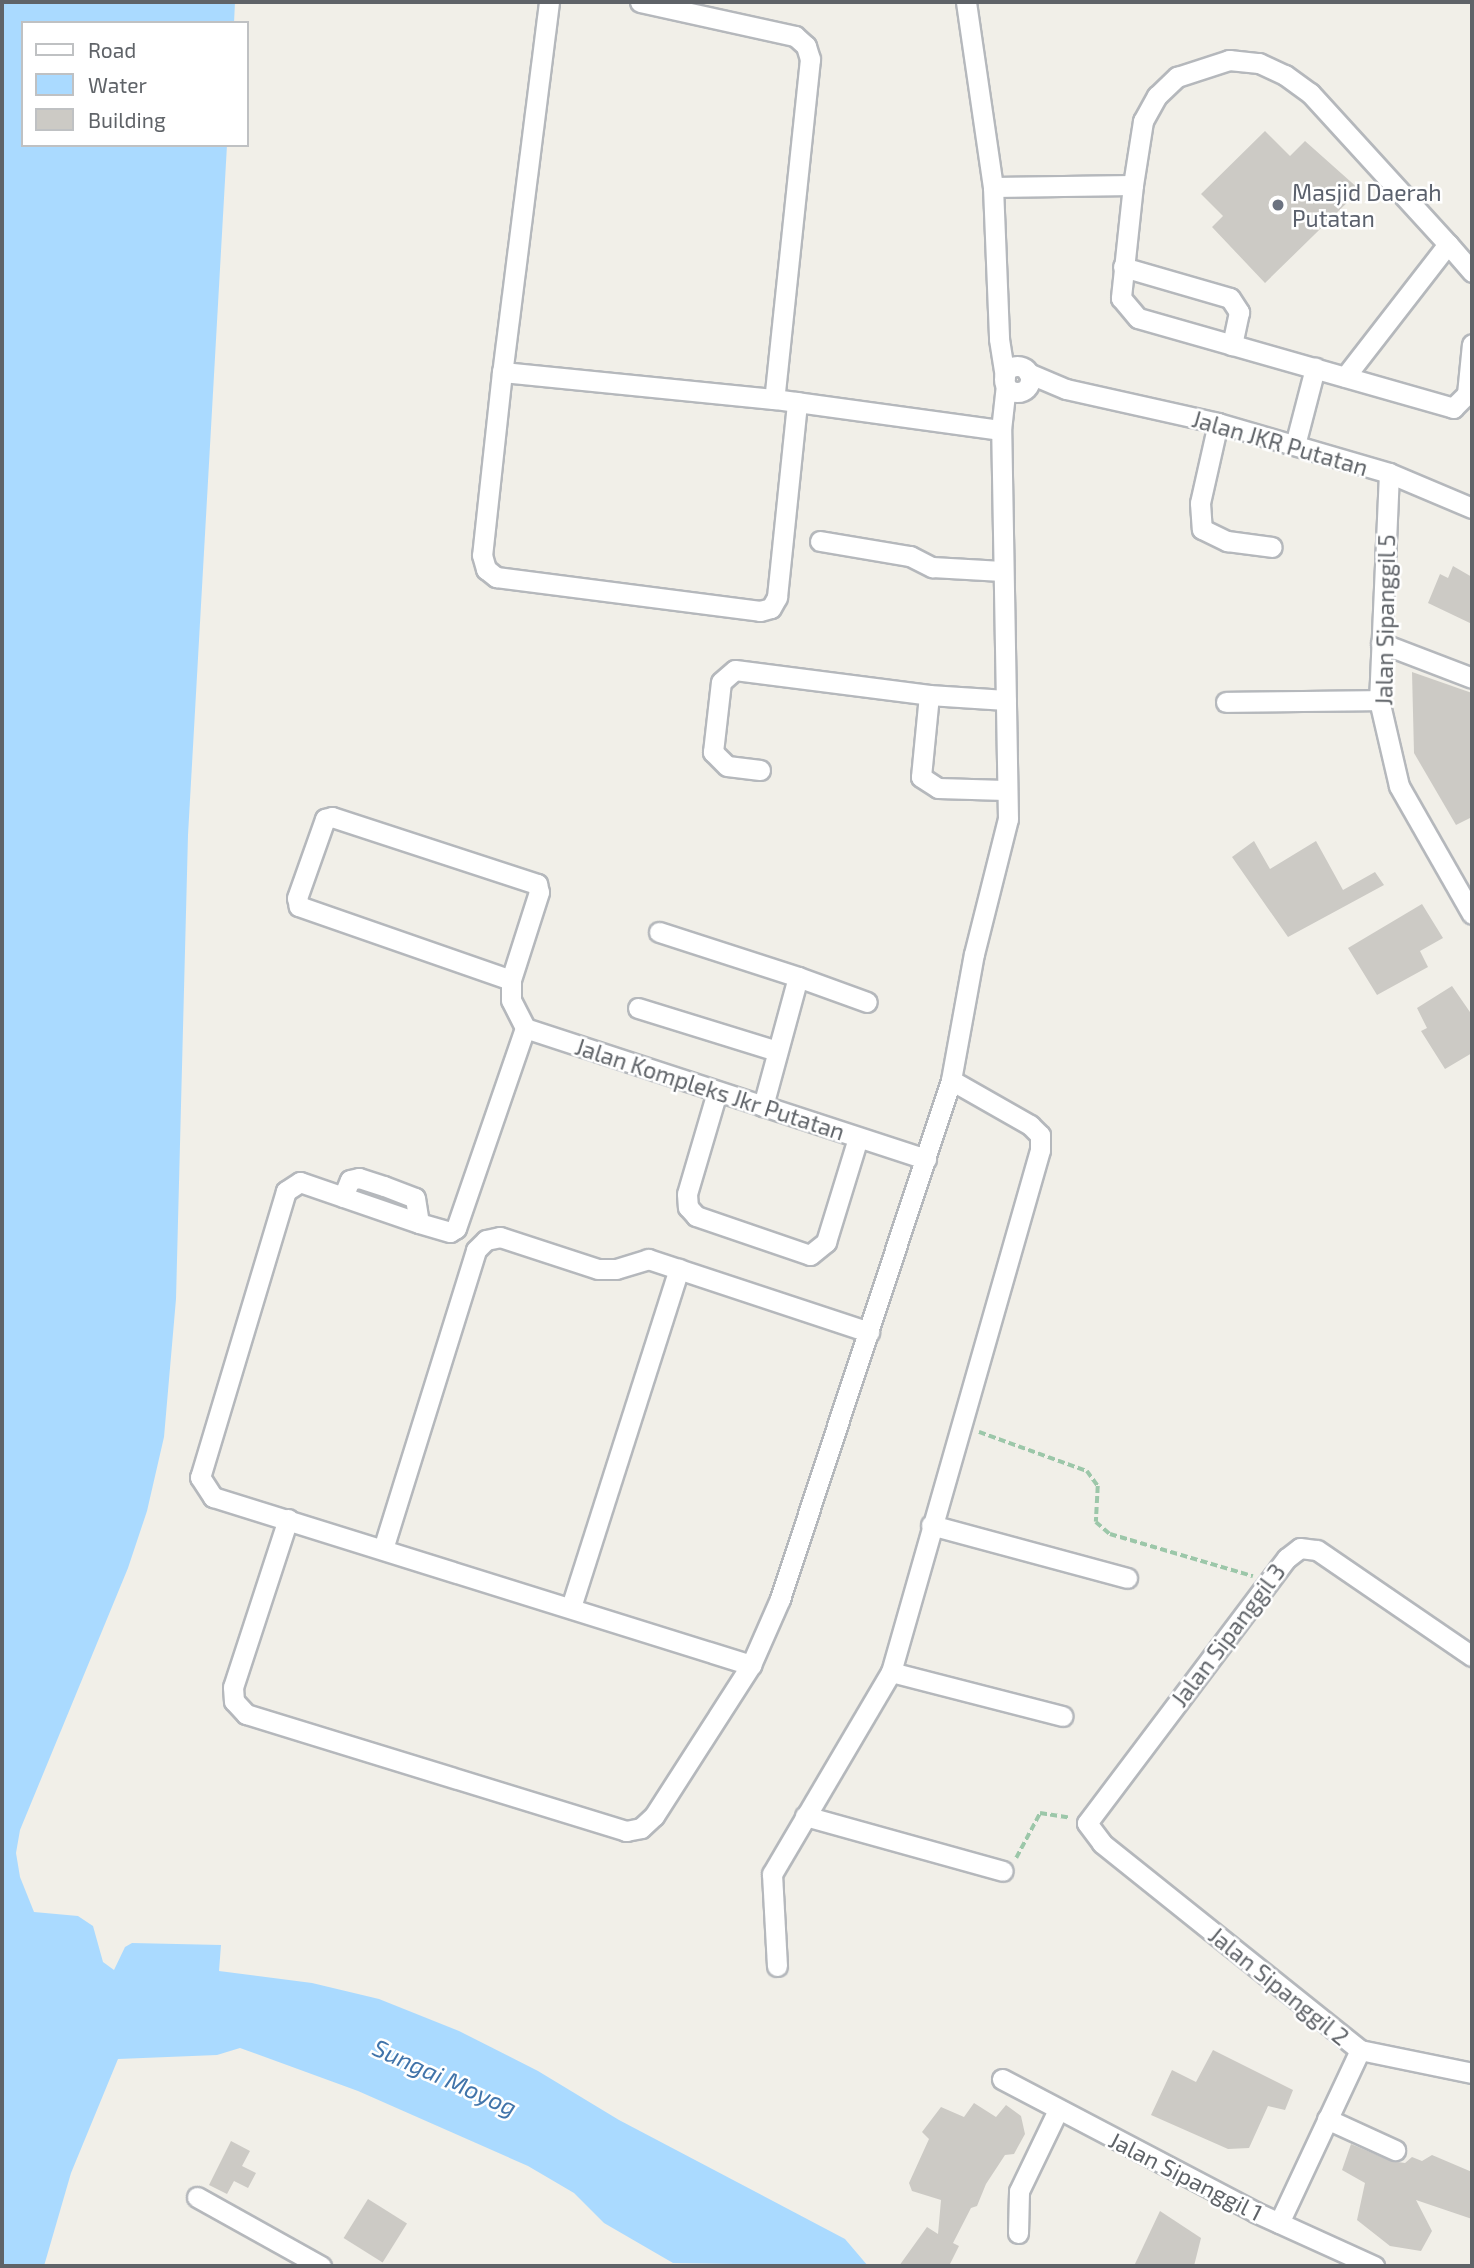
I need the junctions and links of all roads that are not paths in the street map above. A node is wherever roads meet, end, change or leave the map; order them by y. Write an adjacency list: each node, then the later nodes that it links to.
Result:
1 (549, 2): 12 (street)
2 (640, 2): 15 (street)
3 (966, 2): 5 (street)
4 (1133, 185): 5 (street); 6 (street); 7 (street)
5 (993, 187): 14 (street)
6 (1448, 244): 8 (street); 13 (street)
7 (1123, 267): 10 (street); 10 (street)
8 (1472, 272)
9 (1472, 344): 13 (street)
10 (1232, 345): 11 (street)
11 (1315, 368): 13 (street); 19 (street)
12 (502, 372): 15 (street); 16 (street)
13 (1345, 377)
14 (1017, 380): 17 (street, Jalan JKR Putatan); 18 (street)
15 (774, 399): 16 (street)
16 (797, 402): 18 (street)
17 (1218, 423): 19 (street, Jalan JKR Putatan); 23 (street)
18 (1001, 430): 24 (street)
19 (1296, 445): 20 (street, Jalan JKR Putatan)
20 (1389, 473): 21 (street, Jalan JKR Putatan); 25 (street, Jalan Sipanggil 5)
21 (1472, 508)
22 (820, 541): 24 (street)
23 (1272, 548)
24 (1002, 571): 28 (street)
25 (1381, 643): 26 (street); 29 (street, Jalan Sipanggil 5)
26 (1472, 678)
27 (929, 695): 28 (street); 31 (street); 32 (street)
28 (1006, 700): 32 (street)
29 (1379, 700): 30 (street); 33 (street, Jalan Sipanggil 5)
30 (1226, 702)
31 (760, 770)
32 (1005, 790): 41 (street)
33 (1472, 914)
34 (659, 932): 35 (street)
35 (798, 977): 37 (street); 40 (street)
36 (511, 980): 36 (street); 39 (street)
37 (867, 1002)
38 (638, 1008): 40 (street)
39 (525, 1028): 42 (street, Jalan Kompleks Jkr Putatan); 48 (street)
40 (777, 1051): 43 (street)
41 (951, 1080): 45 (street); 49 (street)
42 (717, 1092): 43 (street, Jalan Kompleks Jkr Putatan); 44 (street)
43 (763, 1106): 44 (street, Jalan Kompleks Jkr Putatan)
44 (858, 1138): 45 (street, Jalan Kompleks Jkr Putatan)
45 (926, 1159): 47 (street)
46 (679, 1269): 47 (street); 50 (street); 52 (street)
47 (869, 1332): 54 (street)
48 (288, 1519): 50 (street); 54 (street)
49 (931, 1525): 51 (street); 55 (street)
50 (383, 1549): 52 (street)
51 (1128, 1578)
52 (571, 1608): 54 (street)
53 (1472, 1656): 58 (street, Jalan Sipanggil 3)
54 (751, 1665)
55 (891, 1672): 56 (street); 57 (street)
56 (1062, 1716)
57 (805, 1816): 59 (street); 60 (street)
58 (1087, 1823): 61 (street, Jalan Sipanggil 2)
59 (1003, 1871)
60 (777, 1966)
61 (1360, 2050): 62 (street); 65 (street, Jalan Sipanggil 2)
62 (1472, 2073)
63 (1002, 2079): 64 (street, Jalan Sipanggil 1)
64 (1058, 2109): 68 (street, Jalan Sipanggil 1); 69 (street)
65 (1327, 2119): 66 (street); 68 (street, Jalan Sipanggil 2)
66 (1395, 2150)
67 (197, 2197): 70 (street)
68 (1279, 2223): 71 (street, Jalan Sipanggil 1)
69 (1018, 2233)
70 (321, 2266)
71 (1374, 2266)

